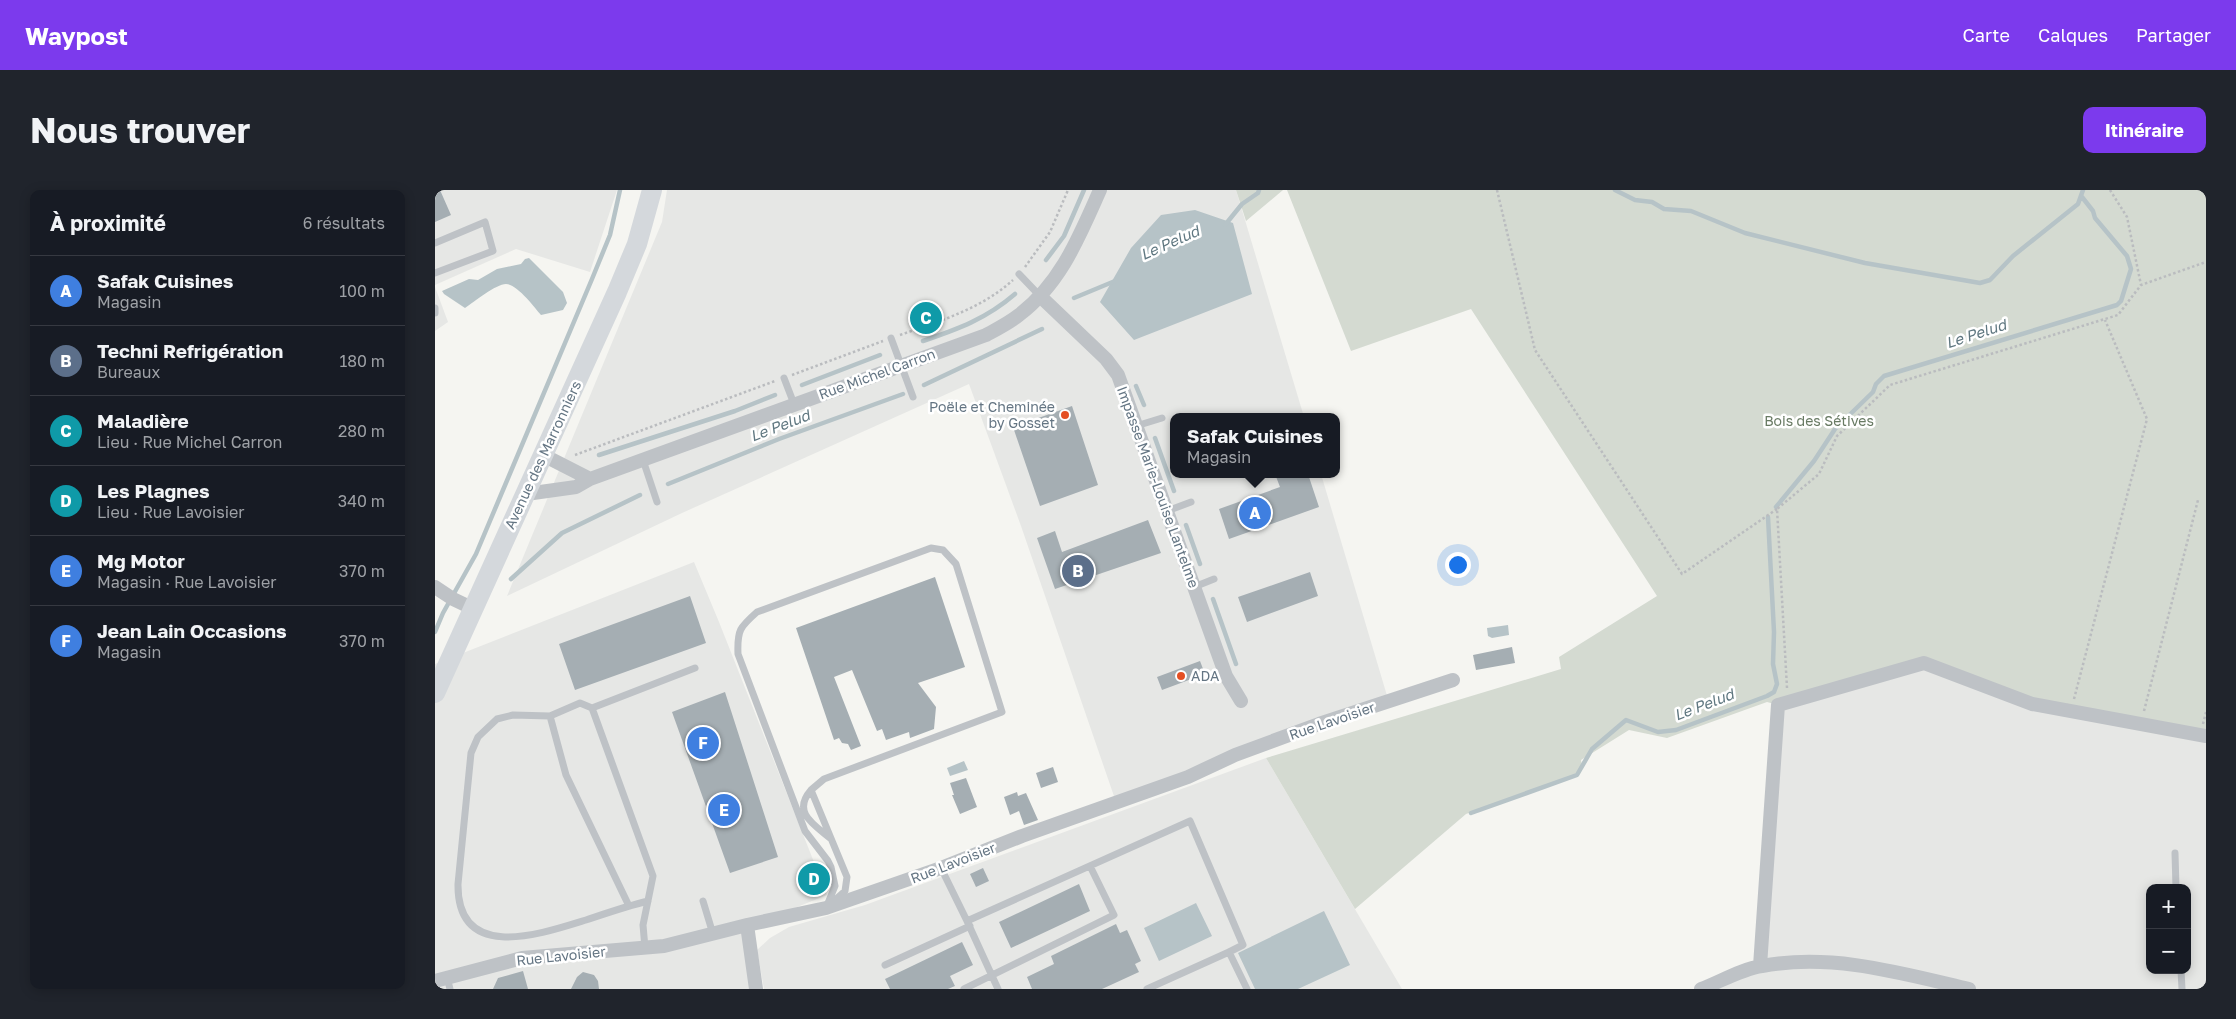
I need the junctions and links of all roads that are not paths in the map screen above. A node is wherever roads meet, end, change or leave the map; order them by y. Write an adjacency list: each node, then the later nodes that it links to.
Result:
1 (644, 190): 4 (main road, Avenue des Marronniers)
2 (652, 190): 4 (main road, Avenue des Marronniers)
3 (1100, 190): 8 (street, Rue Michel Carron)
4 (644, 215): 18 (main road, Avenue des Marronniers)
5 (435, 243): 6 (lane)
6 (435, 273)
7 (1019, 274): 8 (lane)
8 (1041, 297): 12 (street, Rue Michel Carron); 17 (street, Impasse Marie-Louise Lantelme)
9 (435, 308): 10 (lane)
10 (435, 313)
11 (891, 338): 12 (lane)
12 (901, 366): 14 (lane); 15 (street, Rue Michel Carron)
13 (784, 378): 15 (lane)
14 (913, 398)
15 (794, 404): 19 (street, Rue Michel Carron)
16 (1162, 418): 17 (lane)
17 (1136, 426): 24 (street, Impasse Marie-Louise Lantelme)
18 (543, 455): 20 (street); 21 (main road, Avenue des Marronniers)
19 (643, 460): 20 (street, Rue Michel Carron); 22 (lane)
20 (590, 479): 21 (street, Rue Michel Carron)
21 (525, 494): 28 (main road, Avenue des Marronniers)
22 (657, 502)
23 (1191, 502): 24 (lane)
24 (1167, 511): 26 (street, Impasse Marie-Louise Lantelme)
25 (1214, 580): 26 (lane)
26 (1194, 587): 32 (street, Impasse Marie-Louise Lantelme)
27 (436, 588): 28 (street)
28 (474, 609): 31 (main road, Avenue des Marronniers)
29 (695, 668): 33 (lane)
30 (1453, 680): 40 (street, Rue Lavoisier)
31 (435, 693)
32 (1241, 701)
33 (592, 708): 34 (lane); 42 (lane)
34 (550, 716): 44 (lane); 44 (lane)
35 (2206, 736): 52 (street)
36 (811, 790): 37 (lane); 37 (lane); 45 (lane)
37 (833, 840): 45 (lane)
38 (2175, 853): 41 (lane)
39 (1090, 866): 46 (lane); 50 (lane); 54 (lane)
40 (941, 868): 45 (street, Rue Lavoisier); 46 (lane)
41 (2176, 884)
42 (648, 901): 44 (lane); 49 (lane)
43 (703, 902): 48 (lane)
44 (629, 906)
45 (826, 908): 47 (street, Rue Lavoisier)
46 (969, 923): 51 (lane); 54 (lane)
47 (747, 925): 48 (street, Rue Lavoisier); 56 (street)
48 (713, 934): 49 (street, Rue Lavoisier)
49 (645, 948): 55 (street, Rue Lavoisier)
50 (1229, 952): 59 (lane); 60 (lane)
51 (885, 965)
52 (1760, 966): 61 (street); 62 (street)
53 (2181, 974): 63 (lane)
54 (992, 976): 57 (lane); 58 (lane)
55 (444, 982)
56 (756, 989)
57 (964, 989)
58 (998, 989)
59 (1147, 989)
60 (1247, 989)
61 (1701, 989)
62 (1969, 989)
63 (2181, 989)

